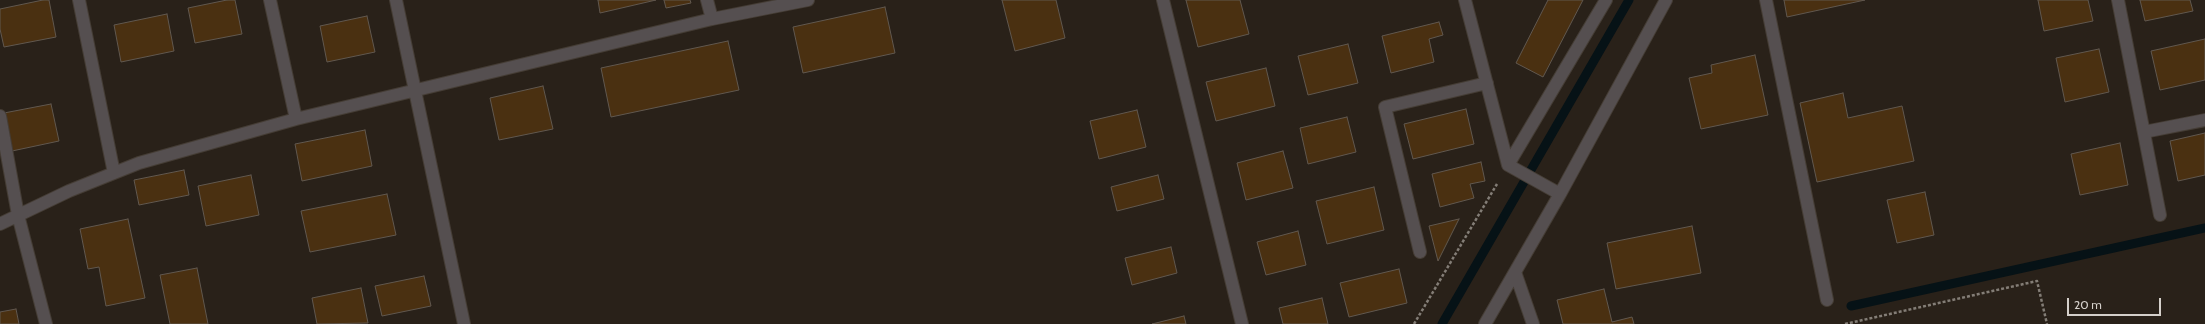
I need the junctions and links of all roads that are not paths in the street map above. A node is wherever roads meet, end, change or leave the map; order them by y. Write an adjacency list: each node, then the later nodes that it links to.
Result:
1 (79, 0): 20 (street)
2 (270, 0): 16 (street)
3 (396, 0): 14 (street)
4 (708, 0): 12 (street)
5 (808, 0): 12 (street)
6 (1163, 0): 30 (street)
7 (1465, 0): 13 (street)
8 (1606, 0): 19 (street)
9 (1666, 0): 21 (street)
10 (1766, 0): 27 (street)
11 (2118, 0): 18 (street)
12 (712, 19): 14 (street)
13 (1487, 83): 19 (street); 25 (street)
14 (415, 91): 16 (street); 29 (street)
15 (0, 116): 22 (street)
16 (296, 120): 20 (street)
17 (2205, 120): 18 (street)
18 (2144, 132): 23 (street)
19 (1508, 165): 21 (street)
20 (114, 173): 22 (street)
21 (1560, 194): 26 (street)
22 (18, 216): 24 (street); 28 (street)
23 (2160, 216)
24 (0, 224)
25 (1420, 252)
26 (1515, 272): 31 (street); 32 (street)
27 (1827, 300)
28 (46, 324)
29 (464, 324)
30 (1242, 324)
31 (1485, 324)
32 (1533, 324)

